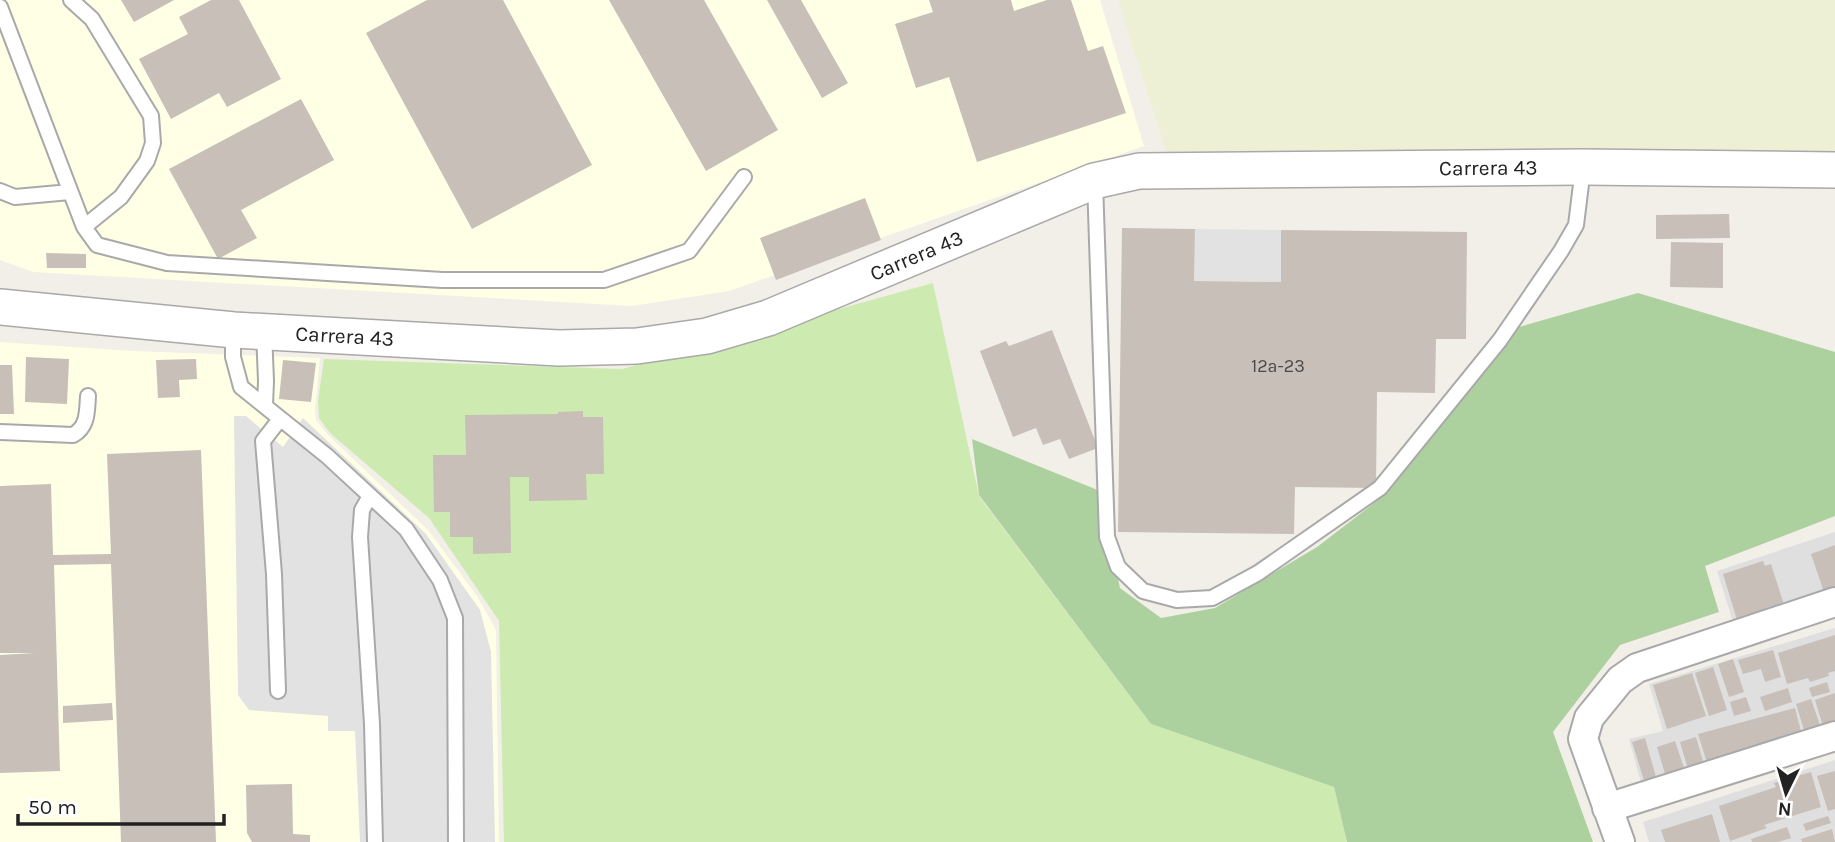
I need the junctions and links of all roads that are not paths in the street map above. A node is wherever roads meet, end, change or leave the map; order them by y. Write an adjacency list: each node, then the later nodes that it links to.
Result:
1 (71, 0): 10 (lane)
2 (0, 8): 3 (lane)
3 (3, 26): 9 (lane)
4 (1583, 167): 5 (street, Carrera 43); 7 (street, Carrera 43); 7 (lane)
5 (1835, 170)
6 (744, 177): 10 (lane)
7 (1094, 181): 12 (street, Carrera 43)
8 (0, 191): 9 (lane)
9 (70, 192): 10 (lane)
10 (84, 227)
11 (0, 307): 12 (street, Carrera 43)
12 (249, 330): 14 (lane); 14 (lane)
13 (88, 396): 16 (lane)
14 (265, 406): 15 (lane)
15 (280, 419): 17 (lane); 19 (lane)
16 (0, 432)
17 (370, 496): 22 (lane); 23 (lane)
18 (1835, 602): 21 (street)
19 (278, 691)
20 (1835, 736): 21 (street)
21 (1607, 808): 24 (street)
22 (375, 842)
23 (456, 842)
24 (1620, 842)

